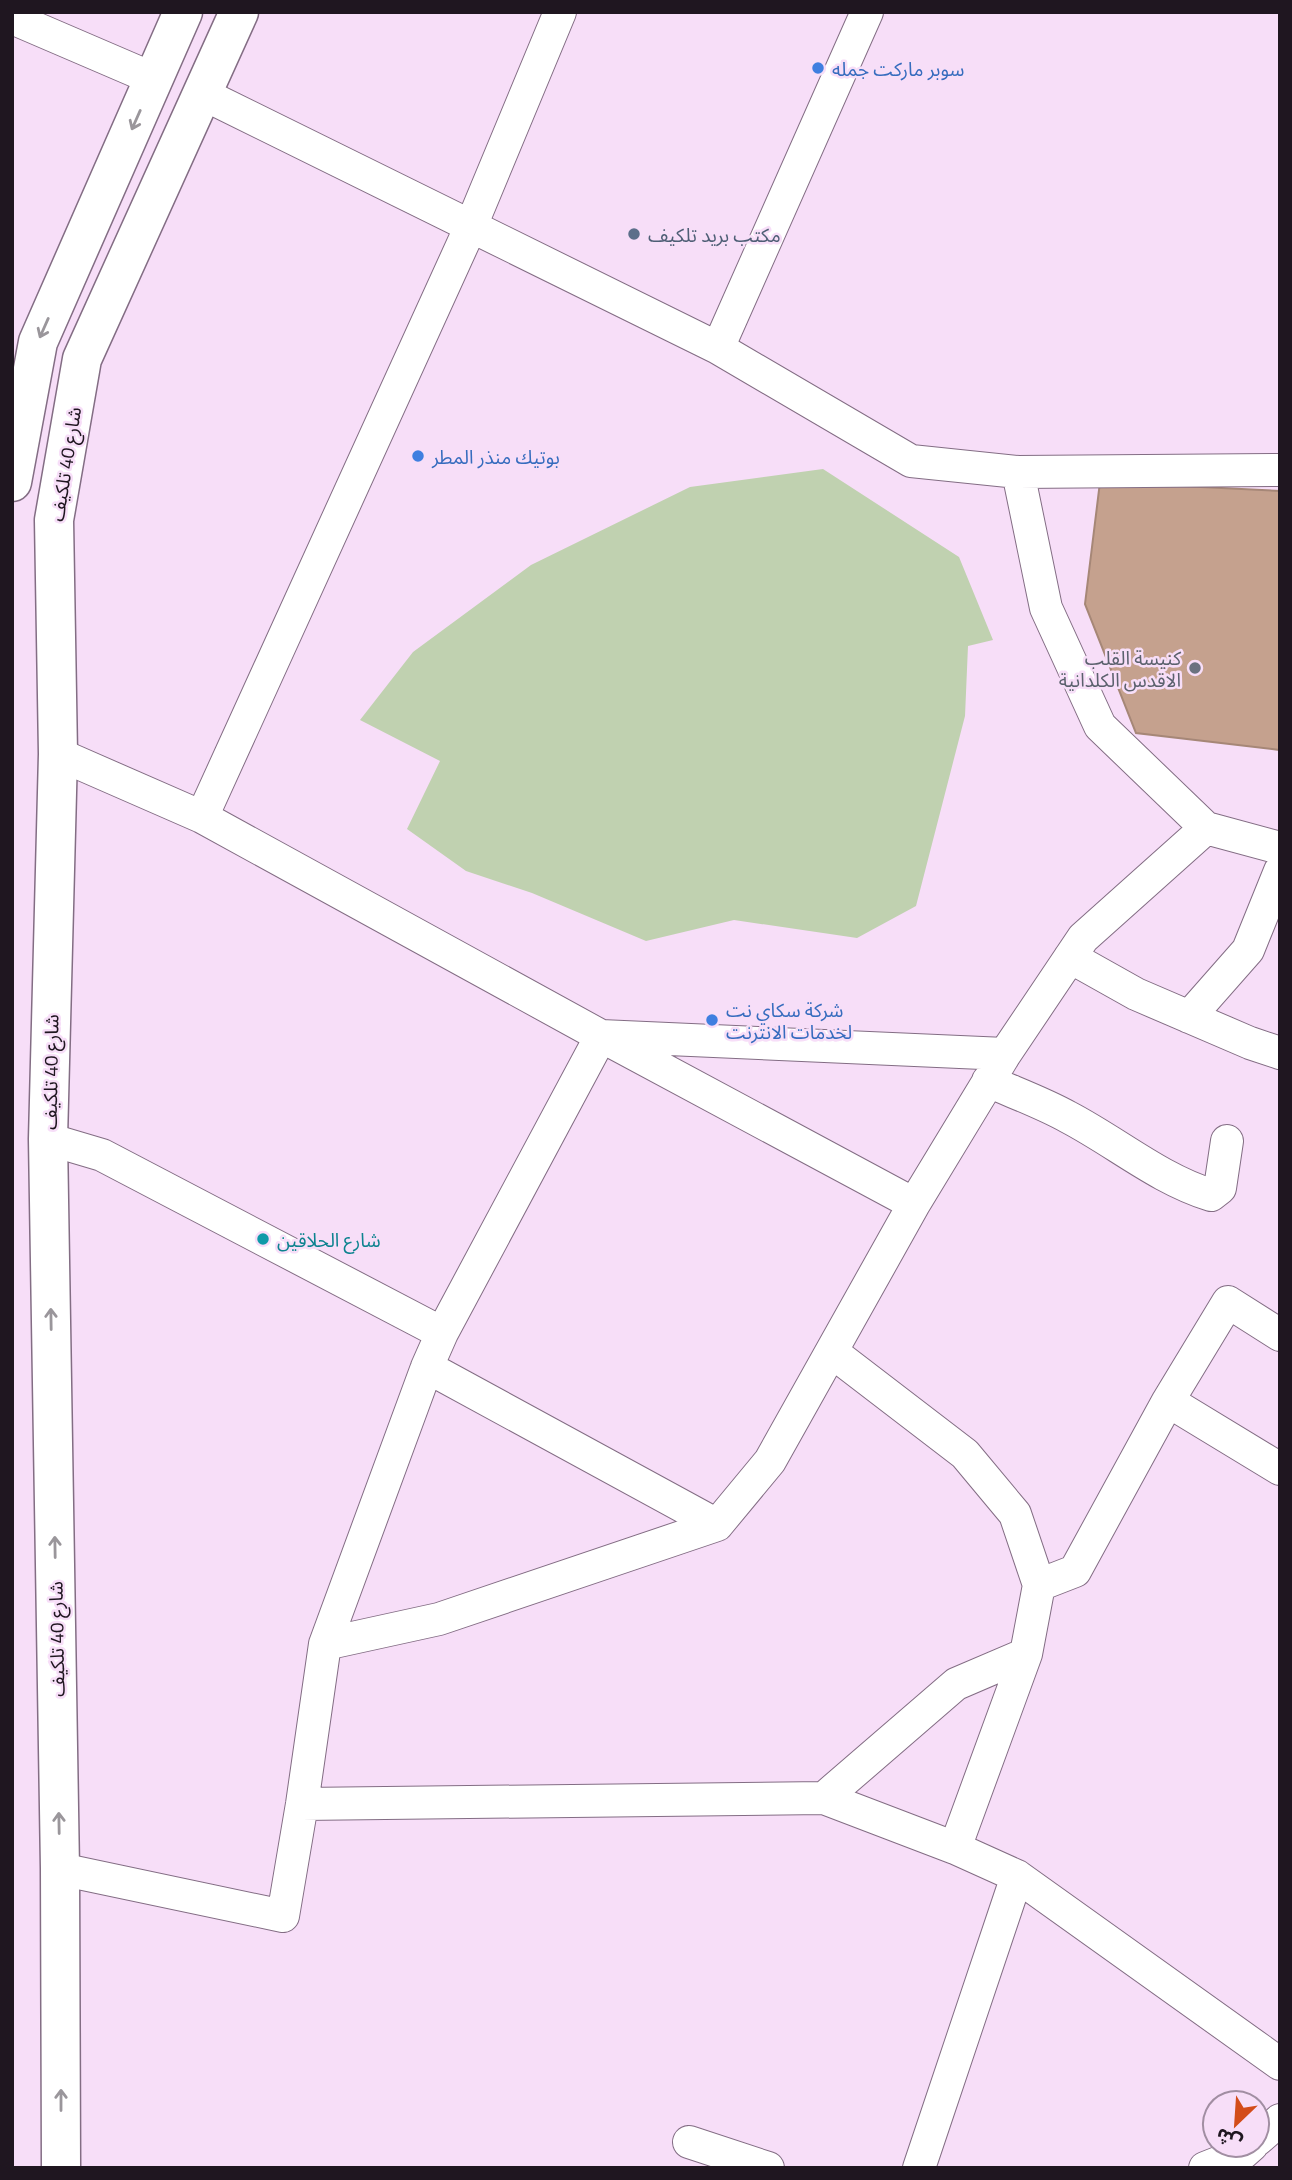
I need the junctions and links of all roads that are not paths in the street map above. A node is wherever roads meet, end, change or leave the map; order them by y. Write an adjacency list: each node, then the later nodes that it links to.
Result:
1 (183, 12): 6 (main road)
2 (239, 12): 7 (main road, شارع 40 تلكيف)
3 (560, 12): 8 (street)
4 (867, 12): 9 (street)
5 (12, 18): 6 (street)
6 (154, 79): 12 (main road, one-way to 12)
7 (203, 94): 8 (street); 13 (main road, شارع 40 تلكيف)
8 (471, 226): 9 (street); 14 (street)
9 (718, 348): 11 (street)
10 (1279, 467): 11 (street)
11 (1018, 472): 15 (street)
12 (12, 482)
13 (58, 754): 14 (street); 24 (main road, شارع 40 تلكيف)
14 (202, 817): 20 (street)
15 (1206, 828): 16 (street); 18 (street)
16 (1280, 848)
17 (1280, 871): 19 (street)
18 (1070, 957): 19 (street); 21 (street)
19 (1189, 1017): 22 (street)
20 (601, 1036): 21 (street); 26 (street); 27 (street)
21 (1005, 1054): 23 (street)
22 (1280, 1054)
23 (988, 1081): 25 (street); 26 (street)
24 (48, 1139): 27 (street); 40 (main road, شارع 40 تلكيف, one-way to 24)
25 (1227, 1141)
26 (914, 1204): 29 (street)
27 (442, 1333): 30 (street)
28 (1280, 1335): 31 (street)
29 (832, 1352): 33 (street); 34 (street)
30 (427, 1367): 33 (street); 35 (street)
31 (1168, 1401): 32 (street); 34 (street)
32 (1280, 1469)
33 (717, 1525): 35 (street)
34 (1040, 1585): 36 (street)
35 (326, 1644): 38 (street)
36 (1026, 1654): 37 (street); 39 (street)
37 (824, 1798): 38 (street); 39 (street)
38 (302, 1804): 40 (street)
39 (955, 1848): 41 (street)
40 (60, 1869): 45 (main road, شارع 40 تلكيف, one-way to 40)
41 (1017, 1876): 42 (street); 47 (street)
42 (1280, 2064)
43 (689, 2142): 46 (street)
44 (1228, 2159): 48 (street)
45 (61, 2168)
46 (768, 2168)
47 (919, 2168)
48 (1205, 2168)

